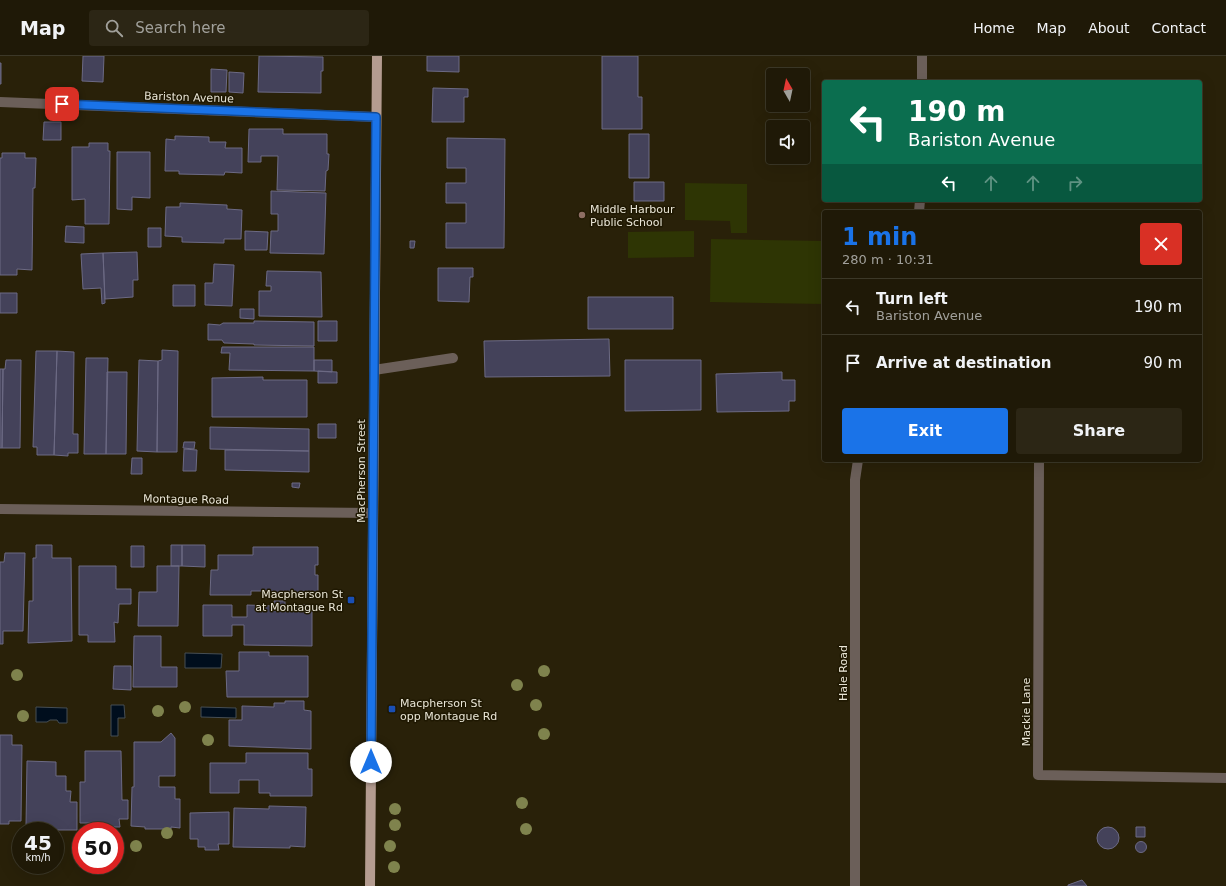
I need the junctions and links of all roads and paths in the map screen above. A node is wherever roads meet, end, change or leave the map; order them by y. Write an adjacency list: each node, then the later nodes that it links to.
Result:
1 (377, 56): 5 (main road, MacPherson Street)
2 (922, 56): 3 (street)
3 (922, 80)
4 (0, 102): 5 (street, Bariston Avenue)
5 (376, 117): 7 (main road, MacPherson Street)
6 (453, 358): 7 (street)
7 (374, 370): 11 (main road, MacPherson Street)
8 (858, 462): 14 (street, Hale Road)
9 (1039, 462): 12 (street, Mackie Lane)
10 (0, 509): 11 (street, Montague Road)
11 (372, 513): 13 (main road, MacPherson Street)
12 (1226, 778)
13 (370, 886)
14 (855, 886)

